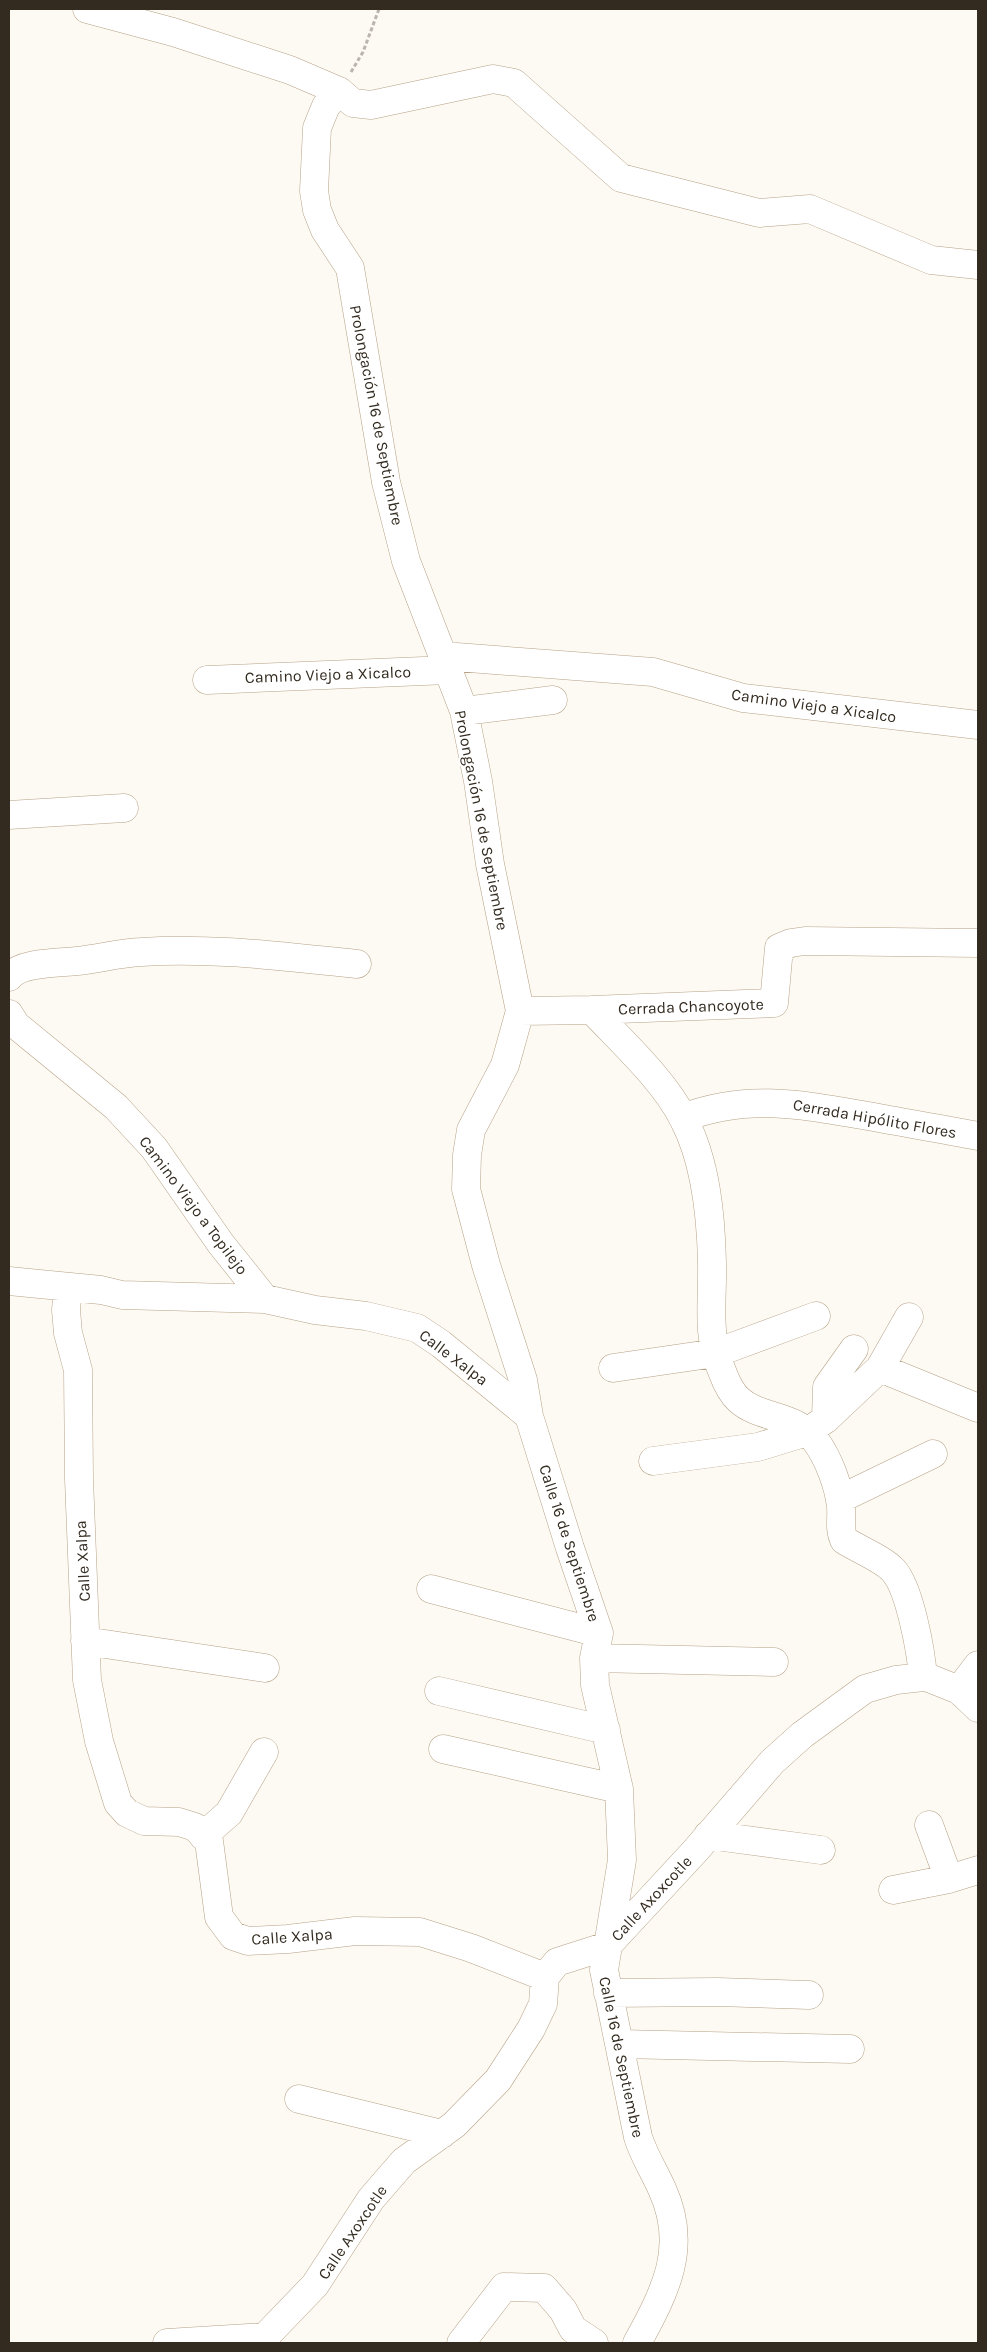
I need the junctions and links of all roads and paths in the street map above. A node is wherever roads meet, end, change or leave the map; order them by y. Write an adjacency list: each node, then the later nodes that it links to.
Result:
1 (87, 9): 3 (street)
2 (379, 9): 3 (path)
3 (339, 91): 4 (street); 5 (street, Prolongación 16 de Septiembre)
4 (978, 265)
5 (446, 663): 6 (street, Camino Viejo a Xicalco); 8 (street, Prolongación 16 de Septiembre); 9 (street, Camino Viejo a Xicalco)
6 (207, 680)
7 (552, 700): 8 (street)
8 (464, 711): 16 (street, Prolongación 16 de Septiembre)
9 (978, 726)
10 (124, 808): 11 (street)
11 (9, 815)
12 (978, 943): 15 (street, Cerrada Chancoyote)
13 (357, 964): 14 (street)
14 (9, 977)
15 (592, 1010): 16 (street); 18 (street)
16 (520, 1011): 30 (street, Calle 16 de Septiembre)
17 (9, 1014): 22 (street, Camino Viejo a Topilejo)
18 (683, 1118): 19 (street, Cerrada Hipólito Flores); 26 (street)
19 (978, 1136)
20 (9, 1281): 21 (street)
21 (68, 1287): 22 (street, Calle Xalpa); 36 (street, Calle Xalpa)
22 (265, 1299): 30 (street, Calle Xalpa)
23 (816, 1316): 26 (street)
24 (910, 1317): 28 (street)
25 (854, 1349): 31 (street)
26 (716, 1353): 27 (street); 31 (street)
27 (614, 1368)
28 (880, 1368): 29 (street); 31 (street)
29 (978, 1408)
30 (529, 1416): 37 (street, Calle 16 de Septiembre)
31 (816, 1425): 33 (street); 34 (street)
32 (933, 1454): 34 (street)
33 (653, 1461)
34 (840, 1498): 41 (street)
35 (431, 1589): 37 (street)
36 (85, 1641): 40 (street); 50 (street, Calle Xalpa)
37 (596, 1645): 38 (street); 44 (street, Calle 16 de Septiembre)
38 (774, 1662)
39 (978, 1667): 43 (street)
40 (265, 1668)
41 (923, 1677): 43 (street, Calle Axoxcotle); 49 (street, Calle Axoxcotle)
42 (439, 1691): 44 (street)
43 (969, 1699)
44 (606, 1730): 47 (street, Calle 16 de Septiembre)
45 (443, 1749): 47 (street)
46 (264, 1752): 50 (street)
47 (619, 1789): 55 (street, Calle 16 de Septiembre)
48 (929, 1825): 53 (street)
49 (708, 1835): 51 (street); 55 (street, Calle Axoxcotle)
50 (204, 1836): 56 (street, Calle Xalpa)
51 (821, 1850)
52 (978, 1870): 53 (street)
53 (949, 1879): 54 (street)
54 (893, 1890)
55 (607, 1946): 56 (street, Calle Axoxcotle); 57 (street, Calle 16 de Septiembre)
56 (545, 1977): 62 (street, Calle Axoxcotle)
57 (608, 1993): 58 (street); 59 (street, Calle 16 de Septiembre)
58 (809, 1995)
59 (620, 2044): 60 (street); 67 (street, Calle 16 de Septiembre)
60 (850, 2049)
61 (299, 2099): 62 (street)
62 (442, 2134): 63 (street, Calle Axoxcotle)
63 (264, 2340): 64 (street)
64 (167, 2343)
65 (460, 2343): 66 (street)
66 (594, 2343)
67 (637, 2343)

